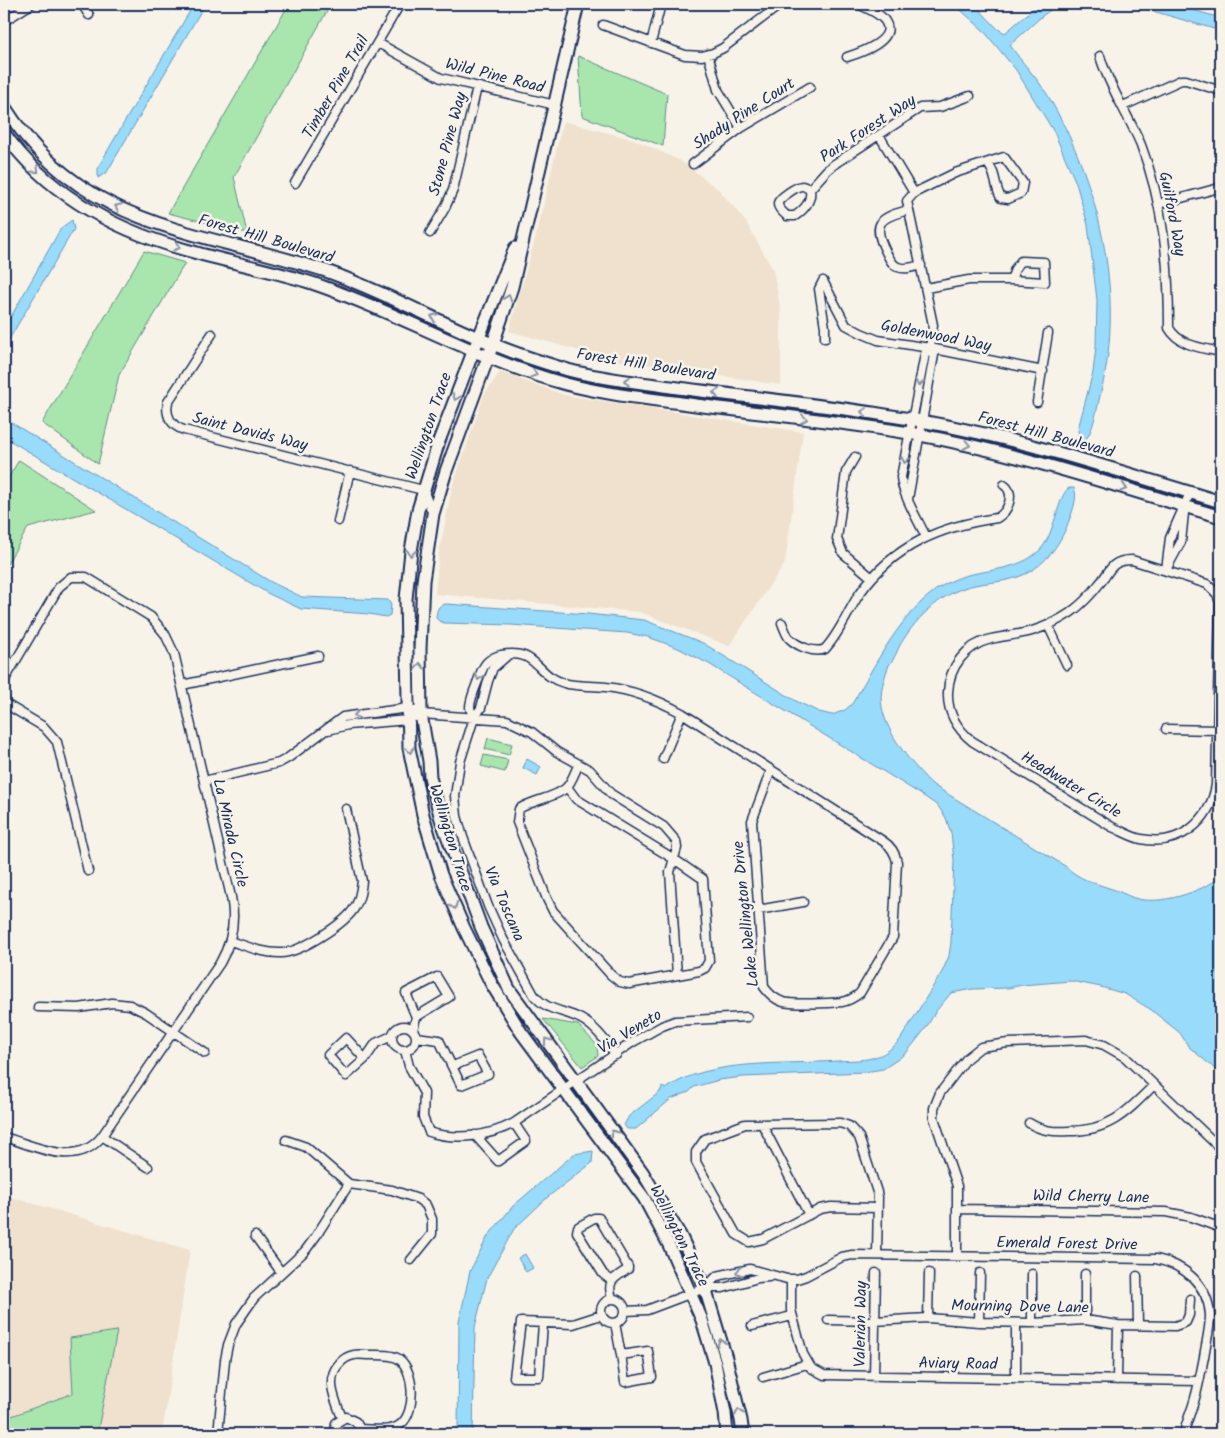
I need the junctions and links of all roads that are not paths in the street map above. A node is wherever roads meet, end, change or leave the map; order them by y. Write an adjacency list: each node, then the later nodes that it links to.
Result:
1 (14, 4): 9 (street)
2 (31, 4): 11 (street)
3 (82, 4): 10 (street)
4 (400, 4): 13 (street, Timber Pine Trail)
5 (578, 4): 22 (street, Wellington Trace)
6 (661, 4): 14 (street)
7 (780, 4): 15 (street)
8 (858, 4): 17 (street)
9 (4, 10)
10 (89, 15)
11 (4, 20)
12 (603, 25): 14 (street)
13 (378, 43): 18 (street, Wild Pine Road); 30 (street, Timber Pine Trail)
14 (651, 43): 15 (street)
15 (708, 54): 25 (street)
16 (1100, 56): 24 (street, Guilford Way)
17 (847, 57)
18 (477, 87): 22 (street, Wild Pine Road); 37 (street, Stone Pine Way)
19 (810, 87): 25 (street, Shady Pine Court)
20 (1221, 91): 24 (street)
21 (970, 96): 27 (street, Park Forest Way)
22 (555, 105): 34 (street, Wellington Trace)
23 (4, 106): 39 (street, Forest Hill Boulevard, one-way to 23)
24 (1123, 106): 35 (street, Guilford Way)
25 (742, 128): 29 (street, Shady Pine Court)
26 (4, 133): 42 (street, Forest Hill Boulevard, one-way to 42)
27 (879, 135): 31 (street, Park Forest Way); 33 (street)
28 (987, 163): 28 (street); 33 (street)
29 (693, 164)
30 (295, 183)
31 (812, 186): 31 (street)
32 (1219, 188): 35 (street)
33 (914, 193): 36 (street)
34 (533, 200): 45 (street, Wellington Trace); 47 (street, Wellington Trace, one-way to 34)
35 (1158, 204): 50 (street, Guilford Way)
36 (909, 210): 38 (street); 38 (street)
37 (430, 234)
38 (921, 265): 41 (street)
39 (331, 273): 42 (street); 45 (street, Forest Hill Boulevard, one-way to 39)
40 (1011, 280): 40 (street); 41 (street)
41 (926, 288): 48 (street)
42 (350, 297): 49 (street, Forest Hill Boulevard)
43 (1048, 333): 52 (street)
44 (212, 334): 57 (street, Saint Davids Way)
45 (478, 338): 47 (street, Forest Hill Boulevard); 49 (street, Wellington Trace)
46 (825, 338): 48 (street, Goldenwood Way)
47 (492, 344): 51 (street, Wellington Trace); 54 (street, Forest Hill Boulevard, one-way to 47)
48 (930, 348): 52 (street, Goldenwood Way); 54 (street)
49 (473, 352): 51 (street, Forest Hill Boulevard); 59 (street, Wellington Trace, one-way to 59)
50 (1221, 352)
51 (488, 358): 55 (street, Forest Hill Boulevard, one-way to 55); 63 (street, Wellington Trace)
52 (1043, 370): 53 (street)
53 (1037, 402)
54 (917, 420): 55 (street); 60 (street, Forest Hill Boulevard)
55 (914, 434): 62 (street, Forest Hill Boulevard, one-way to 62); 66 (street)
56 (855, 457): 68 (street)
57 (350, 472): 59 (street, Saint Davids Way); 65 (street)
58 (1004, 485): 66 (street)
59 (423, 490): 63 (street); 76 (street, Wellington Trace, one-way to 76)
60 (1190, 493): 61 (street, Forest Hill Boulevard); 62 (street)
61 (1221, 502)
62 (1185, 506): 64 (street, Forest Hill Boulevard); 67 (street)
63 (433, 514): 78 (street, Wellington Trace, one-way to 63)
64 (1221, 517)
65 (338, 520)
66 (926, 537): 68 (street)
67 (1166, 570): 70 (street, Headwater Circle); 82 (street, Headwater Circle)
68 (872, 578): 69 (street)
69 (782, 623)
70 (1048, 625): 72 (street); 82 (street, Headwater Circle)
71 (318, 656): 74 (street)
72 (1067, 665)
73 (4, 681): 74 (street, La Mirada Circle)
74 (182, 685): 87 (street, La Mirada Circle)
75 (4, 703): 91 (street)
76 (408, 708): 78 (street); 80 (street, Wellington Trace); 83 (street, one-way to 83)
77 (682, 713): 79 (street, Lake Wellington Drive); 84 (street); 86 (street, Lake Wellington Drive)
78 (421, 714): 79 (street); 80 (street); 107 (street, Wellington Trace, one-way to 78)
79 (474, 718): 85 (street); 104 (street, Via Toscana)
80 (408, 720): 83 (street); 109 (street, Wellington Trace, one-way to 109)
81 (1166, 729): 82 (street)
82 (1218, 730)
83 (323, 731): 87 (street)
84 (663, 759)
85 (579, 764): 88 (street); 90 (street)
86 (771, 770): 93 (street, Lake Wellington Drive); 93 (street, Lake Wellington Drive)
87 (204, 781): 94 (street, La Mirada Circle)
88 (567, 787): 90 (street); 95 (street)
89 (346, 809): 94 (street)
90 (674, 859): 95 (street); 95 (street)
91 (88, 871)
92 (803, 902): 93 (street)
93 (758, 910)
94 (230, 941): 99 (street, La Mirada Circle)
95 (677, 975)
96 (38, 1008): 99 (street)
97 (416, 1017): 97 (street); 100 (street)
98 (746, 1017): 104 (street, Via Veneto)
99 (174, 1032): 103 (street); 115 (street, La Mirada Circle)
100 (414, 1034): 101 (street); 102 (street); 106 (street)
101 (392, 1036): 102 (street); 105 (street)
102 (405, 1050): 113 (street, Via Veneto)
103 (205, 1053)
104 (616, 1055): 107 (street, Via Veneto)
105 (365, 1059): 105 (street)
106 (453, 1066): 106 (street)
107 (576, 1081): 109 (street, Via Veneto); 138 (street, Wellington Trace, one-way to 107)
108 (1154, 1084): 111 (street); 117 (street); 121 (street)
109 (564, 1089): 110 (street, Via Veneto); 139 (street, Wellington Trace)
110 (514, 1123): 113 (street, Via Veneto); 113 (street)
111 (1029, 1123)
112 (762, 1124): 120 (street); 122 (street); 122 (street)
113 (475, 1135)
114 (4, 1136): 115 (street, La Mirada Circle)
115 (102, 1136): 118 (street)
116 (286, 1140): 119 (street)
117 (1221, 1149)
118 (148, 1167)
119 (349, 1184): 127 (street); 128 (street)
120 (877, 1208): 122 (street); 125 (street)
121 (958, 1209): 123 (street, Wild Cherry Lane); 126 (street)
122 (809, 1215)
123 (1221, 1228)
124 (255, 1236): 128 (street)
125 (877, 1255): 126 (street, Emerald Forest Drive); 136 (street, Emerald Forest Drive)
126 (957, 1256): 163 (street, Emerald Forest Drive)
127 (411, 1260)
128 (281, 1272): 166 (street)
129 (876, 1273): 147 (street, Valerian Way)
130 (929, 1273): 145 (street)
131 (980, 1273): 149 (street)
132 (1032, 1274): 152 (street)
133 (1085, 1274): 148 (street)
134 (776, 1276): 136 (street, Emerald Forest Drive); 138 (street, Emerald Forest Drive); 138 (street, Emerald Forest Drive, one-way to 138)
135 (1138, 1276): 155 (street)
136 (791, 1279): 144 (street)
137 (612, 1281): 137 (street); 140 (street)
138 (705, 1288): 139 (street, Emerald Forest Drive); 169 (street, Wellington Trace, one-way to 138)
139 (690, 1293): 142 (street, Emerald Forest Drive); 168 (street, Wellington Trace)
140 (612, 1298): 142 (street); 143 (street)
141 (1190, 1299): 155 (street, Mourning Dove Lane)
142 (625, 1311): 150 (street)
143 (601, 1315): 150 (street); 153 (street)
144 (792, 1316): 156 (street); 158 (street)
145 (928, 1318): 147 (street, Mourning Dove Lane); 149 (street, Mourning Dove Lane)
146 (828, 1320): 147 (street, Mourning Dove Lane)
147 (874, 1320): 160 (street, Valerian Way)
148 (1085, 1320): 152 (street, Mourning Dove Lane); 154 (street, Mourning Dove Lane)
149 (979, 1322): 151 (street, Mourning Dove Lane)
150 (615, 1323): 157 (street)
151 (1016, 1323): 152 (street, Mourning Dove Lane); 161 (street)
152 (1032, 1323)
153 (543, 1324): 153 (street)
154 (1118, 1324): 155 (street, Mourning Dove Lane); 162 (street)
155 (1138, 1325)
156 (752, 1326)
157 (621, 1355): 157 (street)
158 (807, 1364): 159 (street); 160 (street, Aviary Road)
159 (763, 1376)
160 (874, 1376): 161 (street, Aviary Road)
161 (1016, 1378): 162 (street, Aviary Road)
162 (1117, 1380): 163 (street, Aviary Road)
163 (1199, 1381): 170 (street, Emerald Forest Drive)
164 (342, 1418): 165 (street); 165 (street); 167 (street)
165 (359, 1432)
166 (218, 1434)
167 (335, 1434)
168 (728, 1434)
169 (742, 1434)
170 (1184, 1434)

